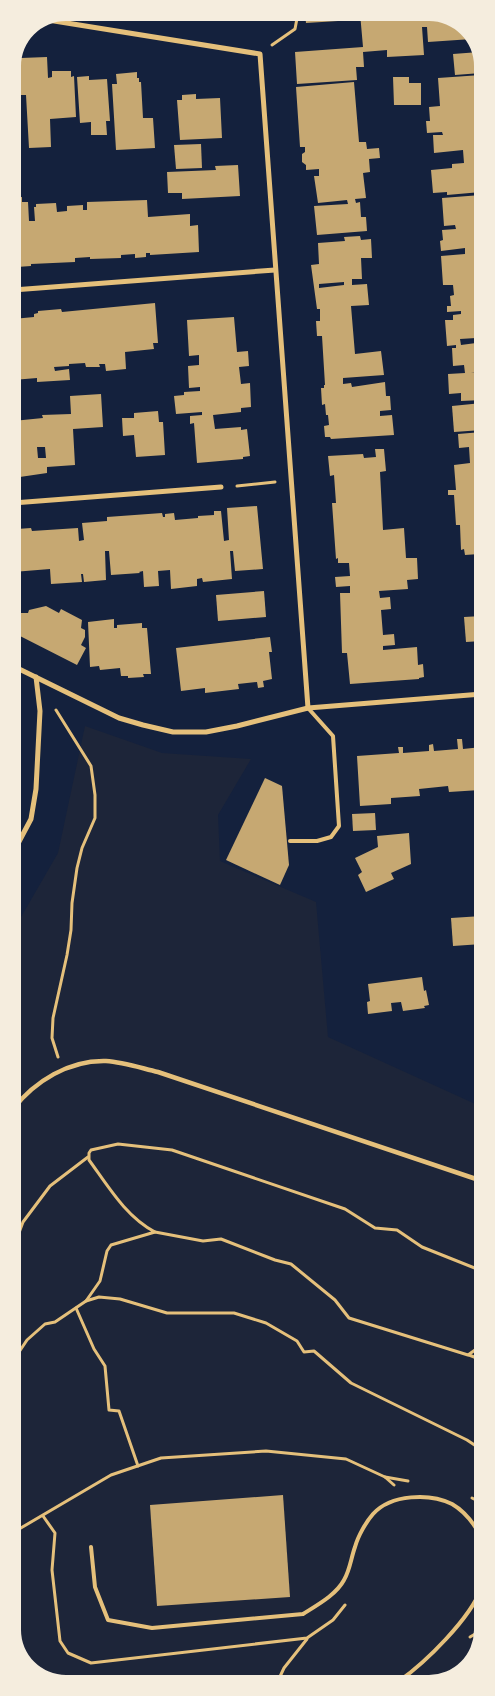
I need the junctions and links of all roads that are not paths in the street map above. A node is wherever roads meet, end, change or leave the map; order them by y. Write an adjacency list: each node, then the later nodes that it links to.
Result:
1 (59, 22): 2 (street)
2 (276, 270): 3 (street); 9 (street)
3 (21, 289)
4 (221, 487): 5 (street)
5 (21, 502)
6 (21, 670): 7 (street)
7 (36, 678): 9 (street); 10 (street)
8 (474, 695): 9 (street)
9 (308, 708): 11 (lane)
10 (21, 838)
11 (290, 840)
12 (21, 1100): 13 (street)
13 (474, 1178)
14 (474, 1525): 15 (lane)
15 (91, 1547)
16 (474, 1604): 17 (lane)
17 (409, 1675)

